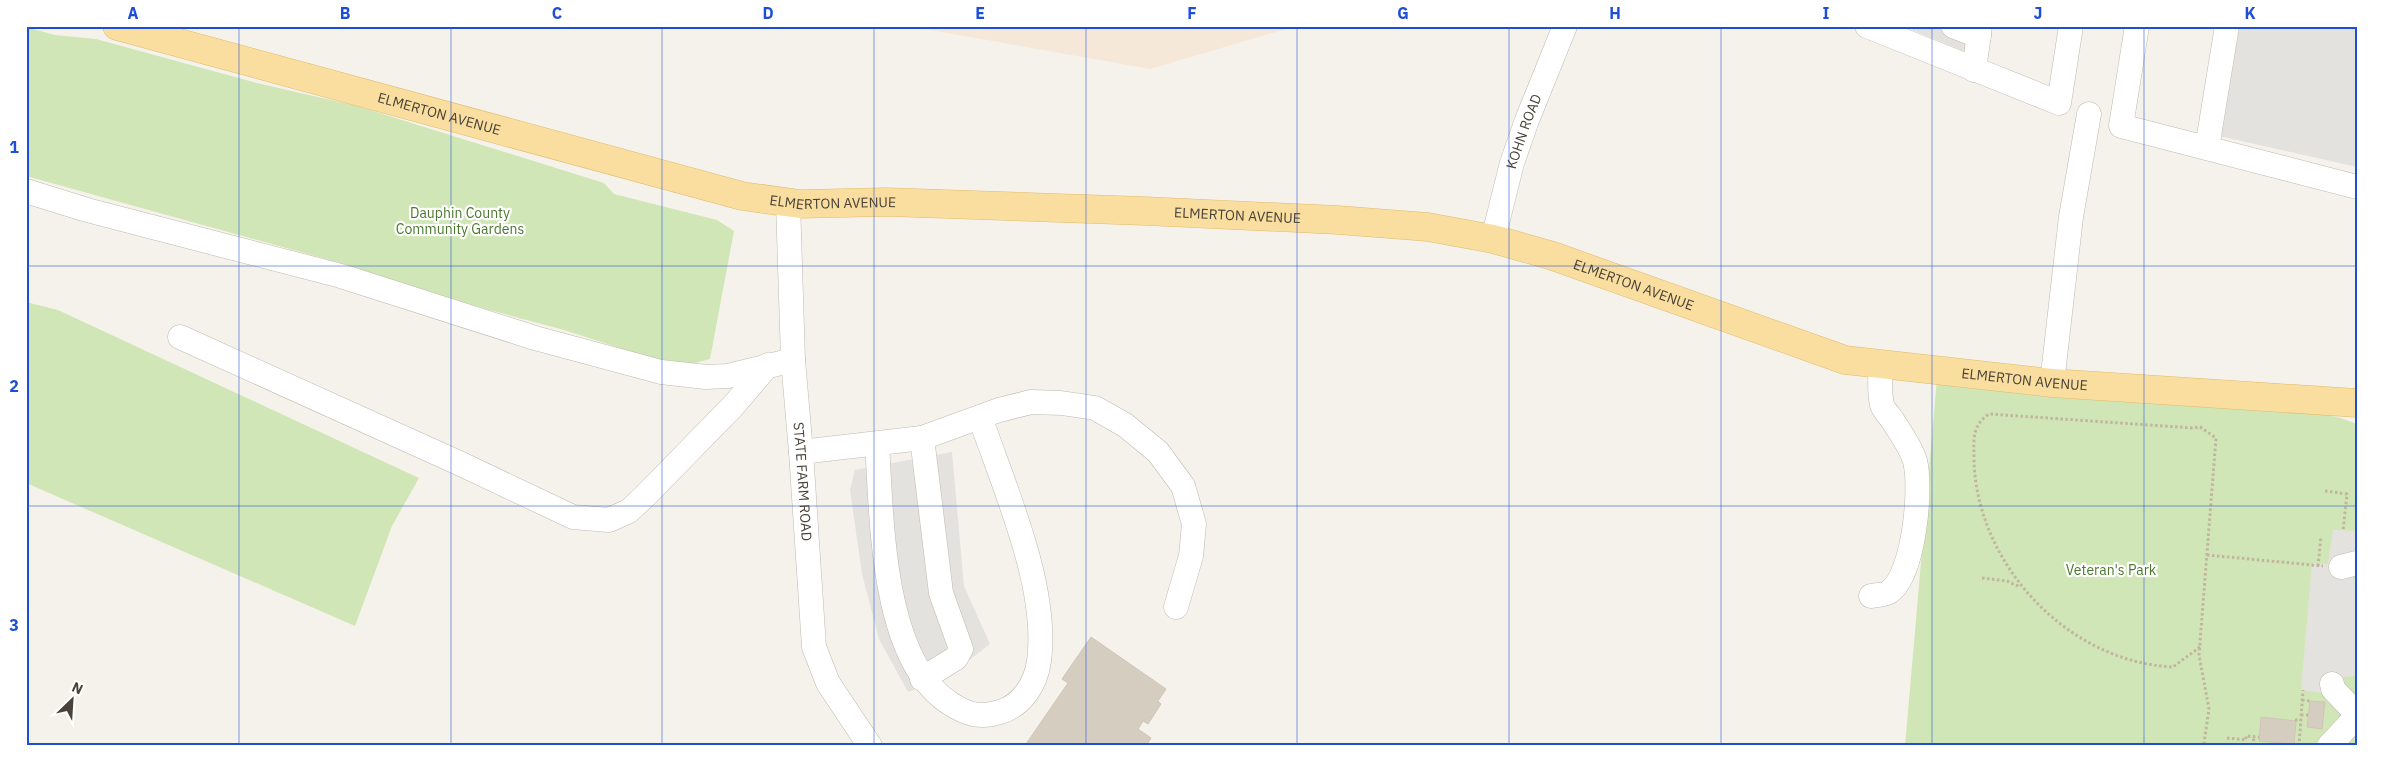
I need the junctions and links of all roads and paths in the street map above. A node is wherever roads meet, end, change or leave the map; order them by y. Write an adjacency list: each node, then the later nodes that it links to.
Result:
1 (118, 26): 16 (main road, ELMERTON AVENUE)
2 (1565, 26): 17 (street, KOHN ROAD)
3 (1867, 26): 9 (street)
4 (1953, 26): 8 (street)
5 (2071, 26): 10 (street)
6 (2137, 26): 12 (street)
7 (2227, 26): 13 (street)
8 (1979, 31): 9 (street)
9 (1974, 70): 10 (street)
10 (2059, 103): 11 (street)
11 (2089, 114): 12 (street); 22 (street)
12 (2121, 126): 13 (street)
13 (2207, 148): 14 (street)
14 (2357, 187)
15 (26, 191): 21 (street)
16 (788, 202): 17 (main road, ELMERTON AVENUE); 19 (street, STATE FARM ROAD)
17 (1493, 239): 20 (main road, ELMERTON AVENUE)
18 (180, 338): 21 (street)
19 (792, 360): 21 (street); 27 (street, STATE FARM ROAD)
20 (1881, 364): 22 (main road, ELMERTON AVENUE); 36 (street)
21 (768, 365)
22 (2052, 383): 23 (main road, ELMERTON AVENUE)
23 (2357, 403)
24 (980, 417): 25 (street); 37 (street); 39 (street)
25 (922, 438): 26 (street); 39 (street)
26 (877, 444): 27 (street); 39 (street)
27 (801, 452): 52 (street, STATE FARM ROAD)
28 (2325, 491): 29 (path)
29 (2343, 531)
30 (2321, 536): 33 (path)
31 (2207, 555): 33 (path); 35 (path); 38 (path)
32 (2349, 565): 33 (path)
33 (2318, 566)
34 (1982, 578): 35 (path)
35 (2023, 588): 38 (path)
36 (1871, 596)
37 (1176, 607)
38 (2200, 647): 53 (path)
39 (922, 679)
40 (2332, 684): 46 (street)
41 (2303, 690): 42 (path)
42 (2302, 700): 43 (path); 44 (path)
43 (2310, 701)
44 (2301, 714): 45 (path); 48 (path)
45 (2308, 715)
46 (2357, 715): 56 (street)
47 (2295, 720): 48 (path)
48 (2301, 720): 55 (path)
49 (2254, 736): 50 (path); 51 (path); 54 (path)
50 (2259, 737)
51 (2227, 738)
52 (870, 746)
53 (2207, 746)
54 (2253, 746)
55 (2299, 746)
56 (2329, 746)

